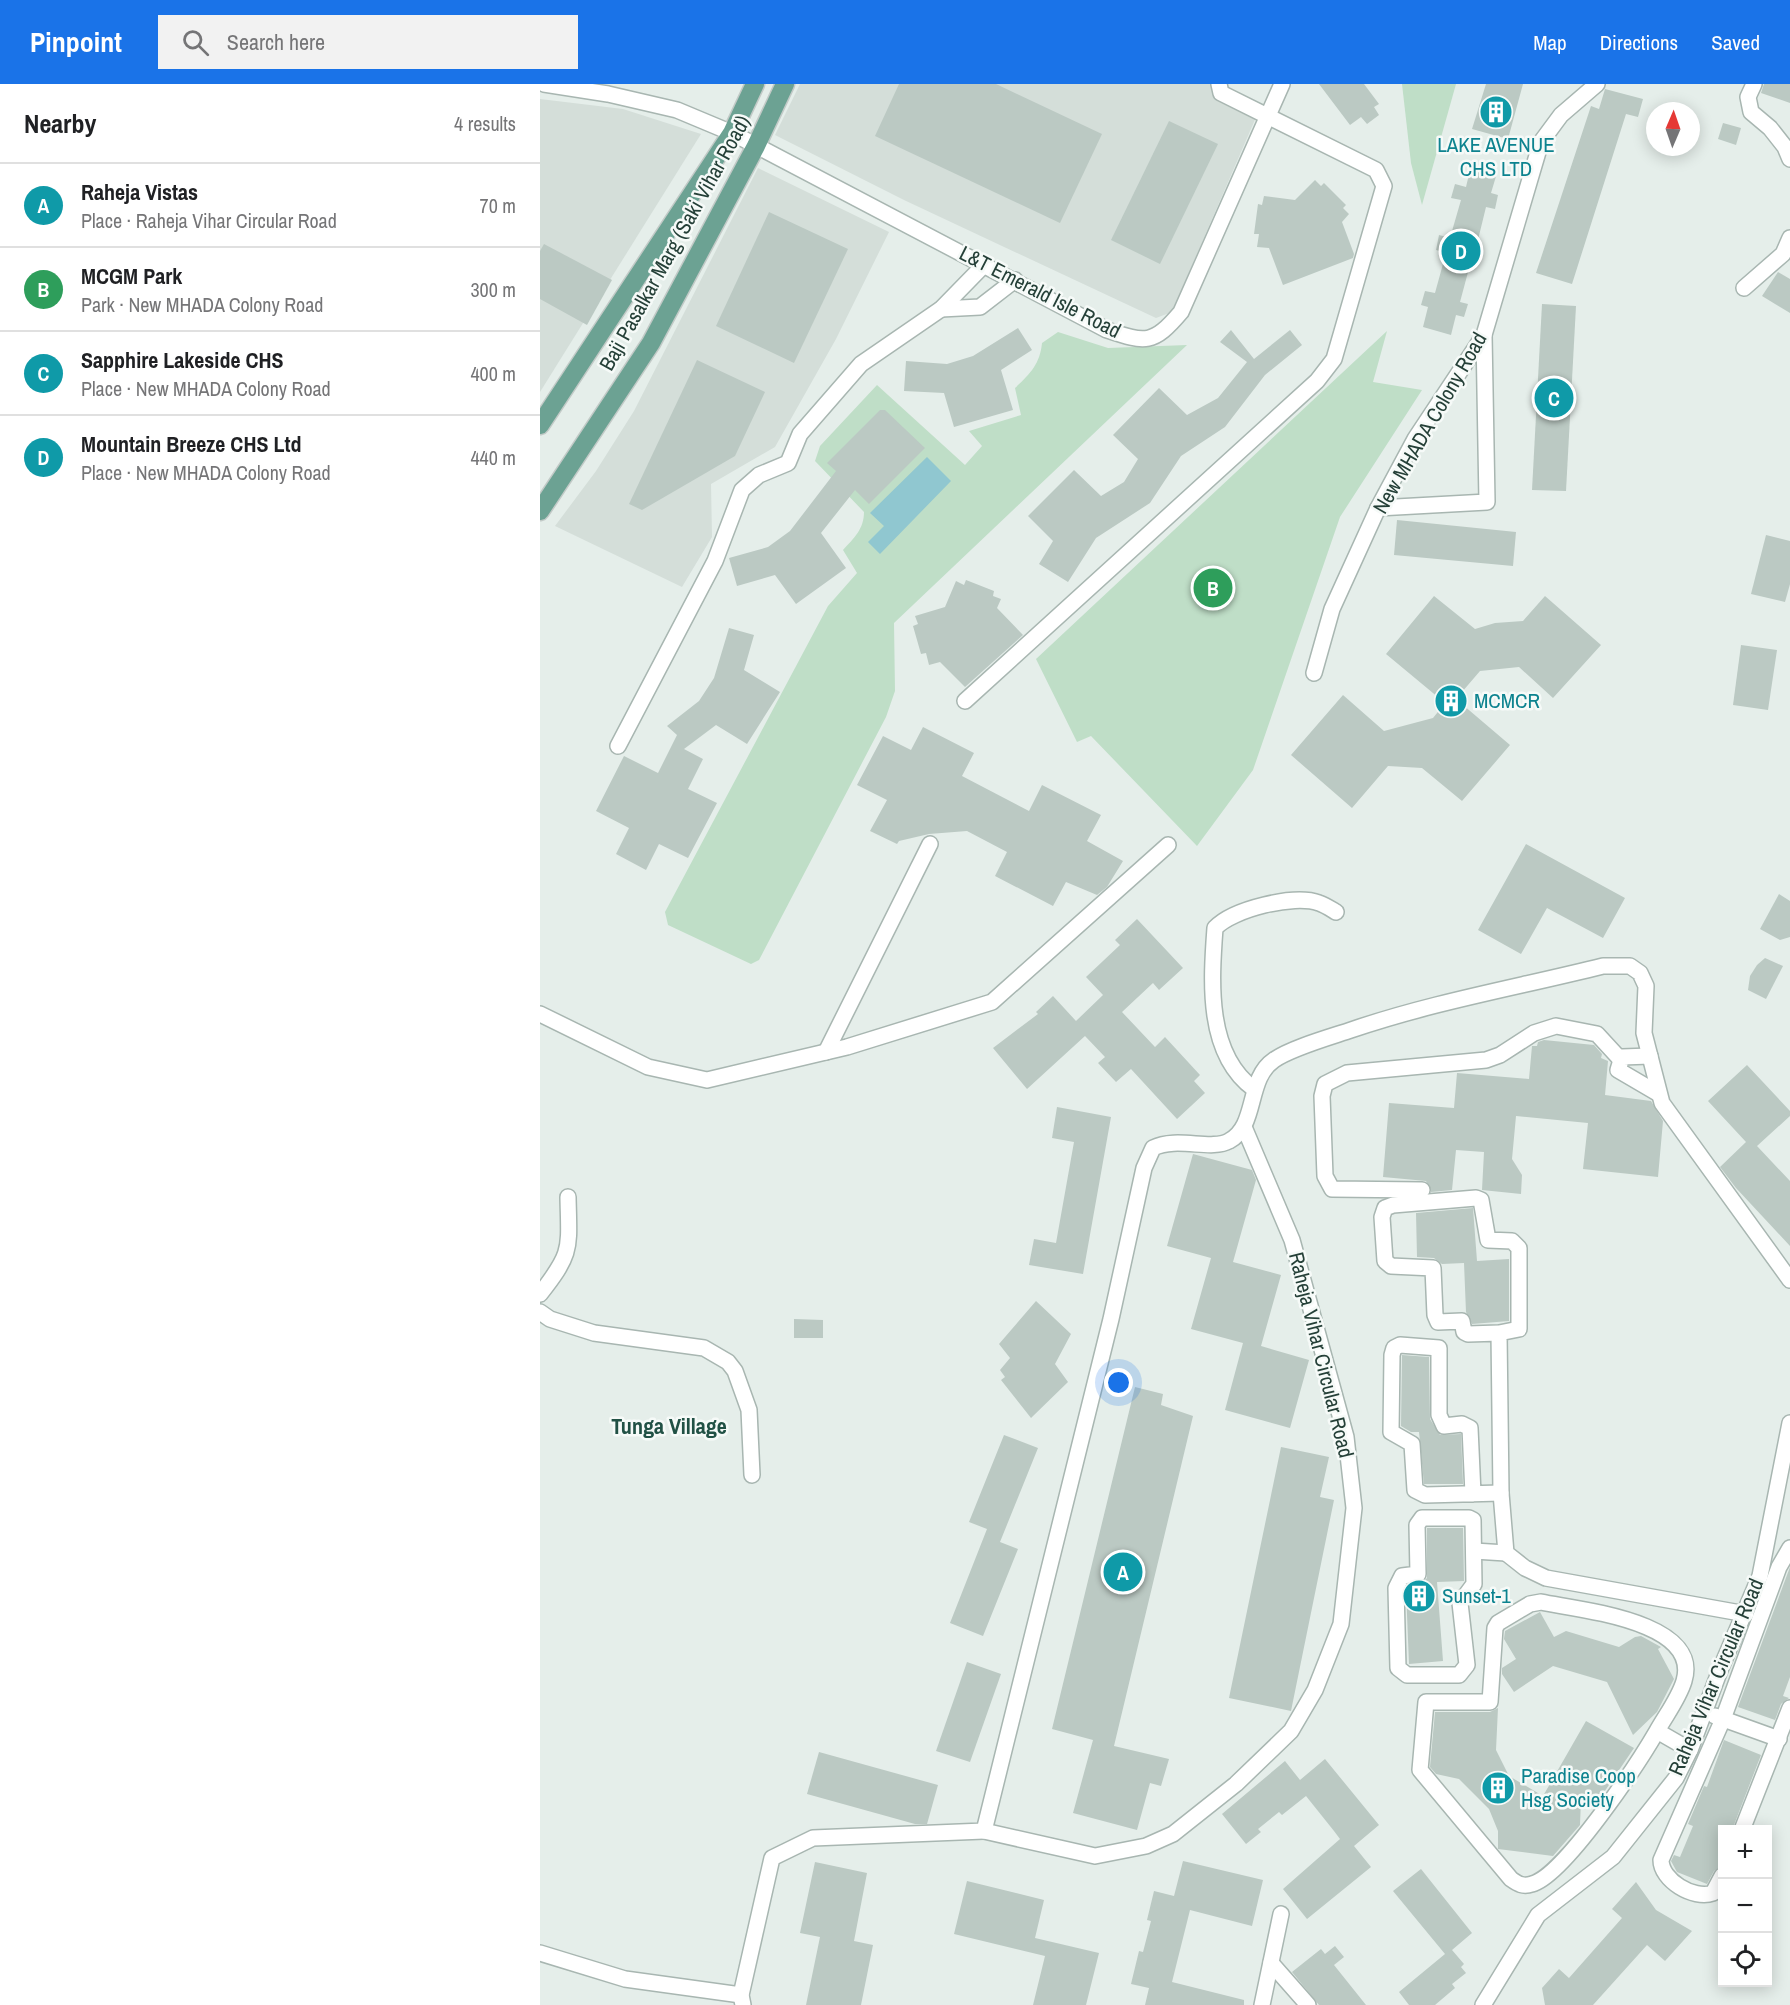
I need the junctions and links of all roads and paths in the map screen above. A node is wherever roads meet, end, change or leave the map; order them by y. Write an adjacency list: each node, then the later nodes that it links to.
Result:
1 (544, 84): 9 (street, L&T Emerald Isle Road)
2 (755, 84): 9 (main road, Baji Pasalkar Marg (Saki Vihar Road))
3 (785, 84): 10 (main road, Baji Pasalkar Marg (Saki Vihar Road))
4 (1219, 84): 8 (street)
5 (1282, 84): 8 (street)
6 (1597, 84): 17 (street, New MHADA Colony Road)
7 (1754, 84): 11 (street)
8 (1269, 117): 14 (street, L&T Emerald Isle Road); 22 (street)
9 (732, 133): 10 (street, L&T Emerald Isle Road); 18 (main road, Baji Pasalkar Marg (Saki Vihar Road))
10 (756, 146): 13 (street, L&T Emerald Isle Road); 20 (main road, Baji Pasalkar Marg (Saki Vihar Road))
11 (1790, 159)
12 (1790, 238): 15 (street)
13 (985, 264): 14 (street, L&T Emerald Isle Road); 16 (street)
14 (1015, 280): 16 (street)
15 (1744, 288)
16 (941, 309): 23 (street)
17 (1484, 335): 19 (street, New MHADA Colony Road); 19 (street)
18 (540, 426)
19 (1378, 508): 21 (street, New MHADA Colony Road)
20 (540, 512)
21 (1314, 673)
22 (965, 701)
23 (618, 746)
24 (930, 844): 28 (street)
25 (1168, 845): 28 (street)
26 (1336, 912): 31 (street)
27 (540, 1014): 28 (street)
28 (826, 1052)
29 (1650, 1056): 30 (street); 31 (street); 32 (street)
30 (1620, 1059): 32 (street); 34 (street)
31 (1254, 1089): 33 (street)
32 (1659, 1094): 36 (street)
33 (1244, 1127): 55 (street); 55 (street, Raheja Vihar Circular Road)
34 (1422, 1190)
35 (568, 1197): 37 (street)
36 (1790, 1280)
37 (540, 1294)
38 (540, 1312): 41 (street)
39 (1499, 1333): 39 (street); 42 (street)
40 (1790, 1423): 47 (street, Raheja Vihar Circular Road)
41 (752, 1475)
42 (1501, 1493): 43 (street); 46 (street)
43 (1473, 1494): 43 (street)
44 (1790, 1548): 50 (street)
45 (1474, 1551): 45 (street); 46 (street)
46 (1506, 1553): 47 (street)
47 (1746, 1614): 49 (street, Raheja Vihar Circular Road)
48 (1790, 1708): 52 (street)
49 (1704, 1712): 50 (street); 53 (street, Raheja Vihar Circular Road)
50 (1723, 1719): 52 (street); 56 (street)
51 (1657, 1731): 51 (street); 53 (street)
52 (1779, 1739): 54 (street)
53 (1690, 1750): 63 (street, Raheja Vihar Circular Road)
54 (1744, 1825)
55 (984, 1831): 60 (street, Raheja Vihar Circular Road)
56 (1720, 1879)
57 (1281, 1914): 59 (street)
58 (540, 1953): 60 (street)
59 (1271, 1963): 61 (street); 62 (street)
60 (742, 2000)
61 (1262, 2005)
62 (1308, 2005)
63 (1483, 2005)

